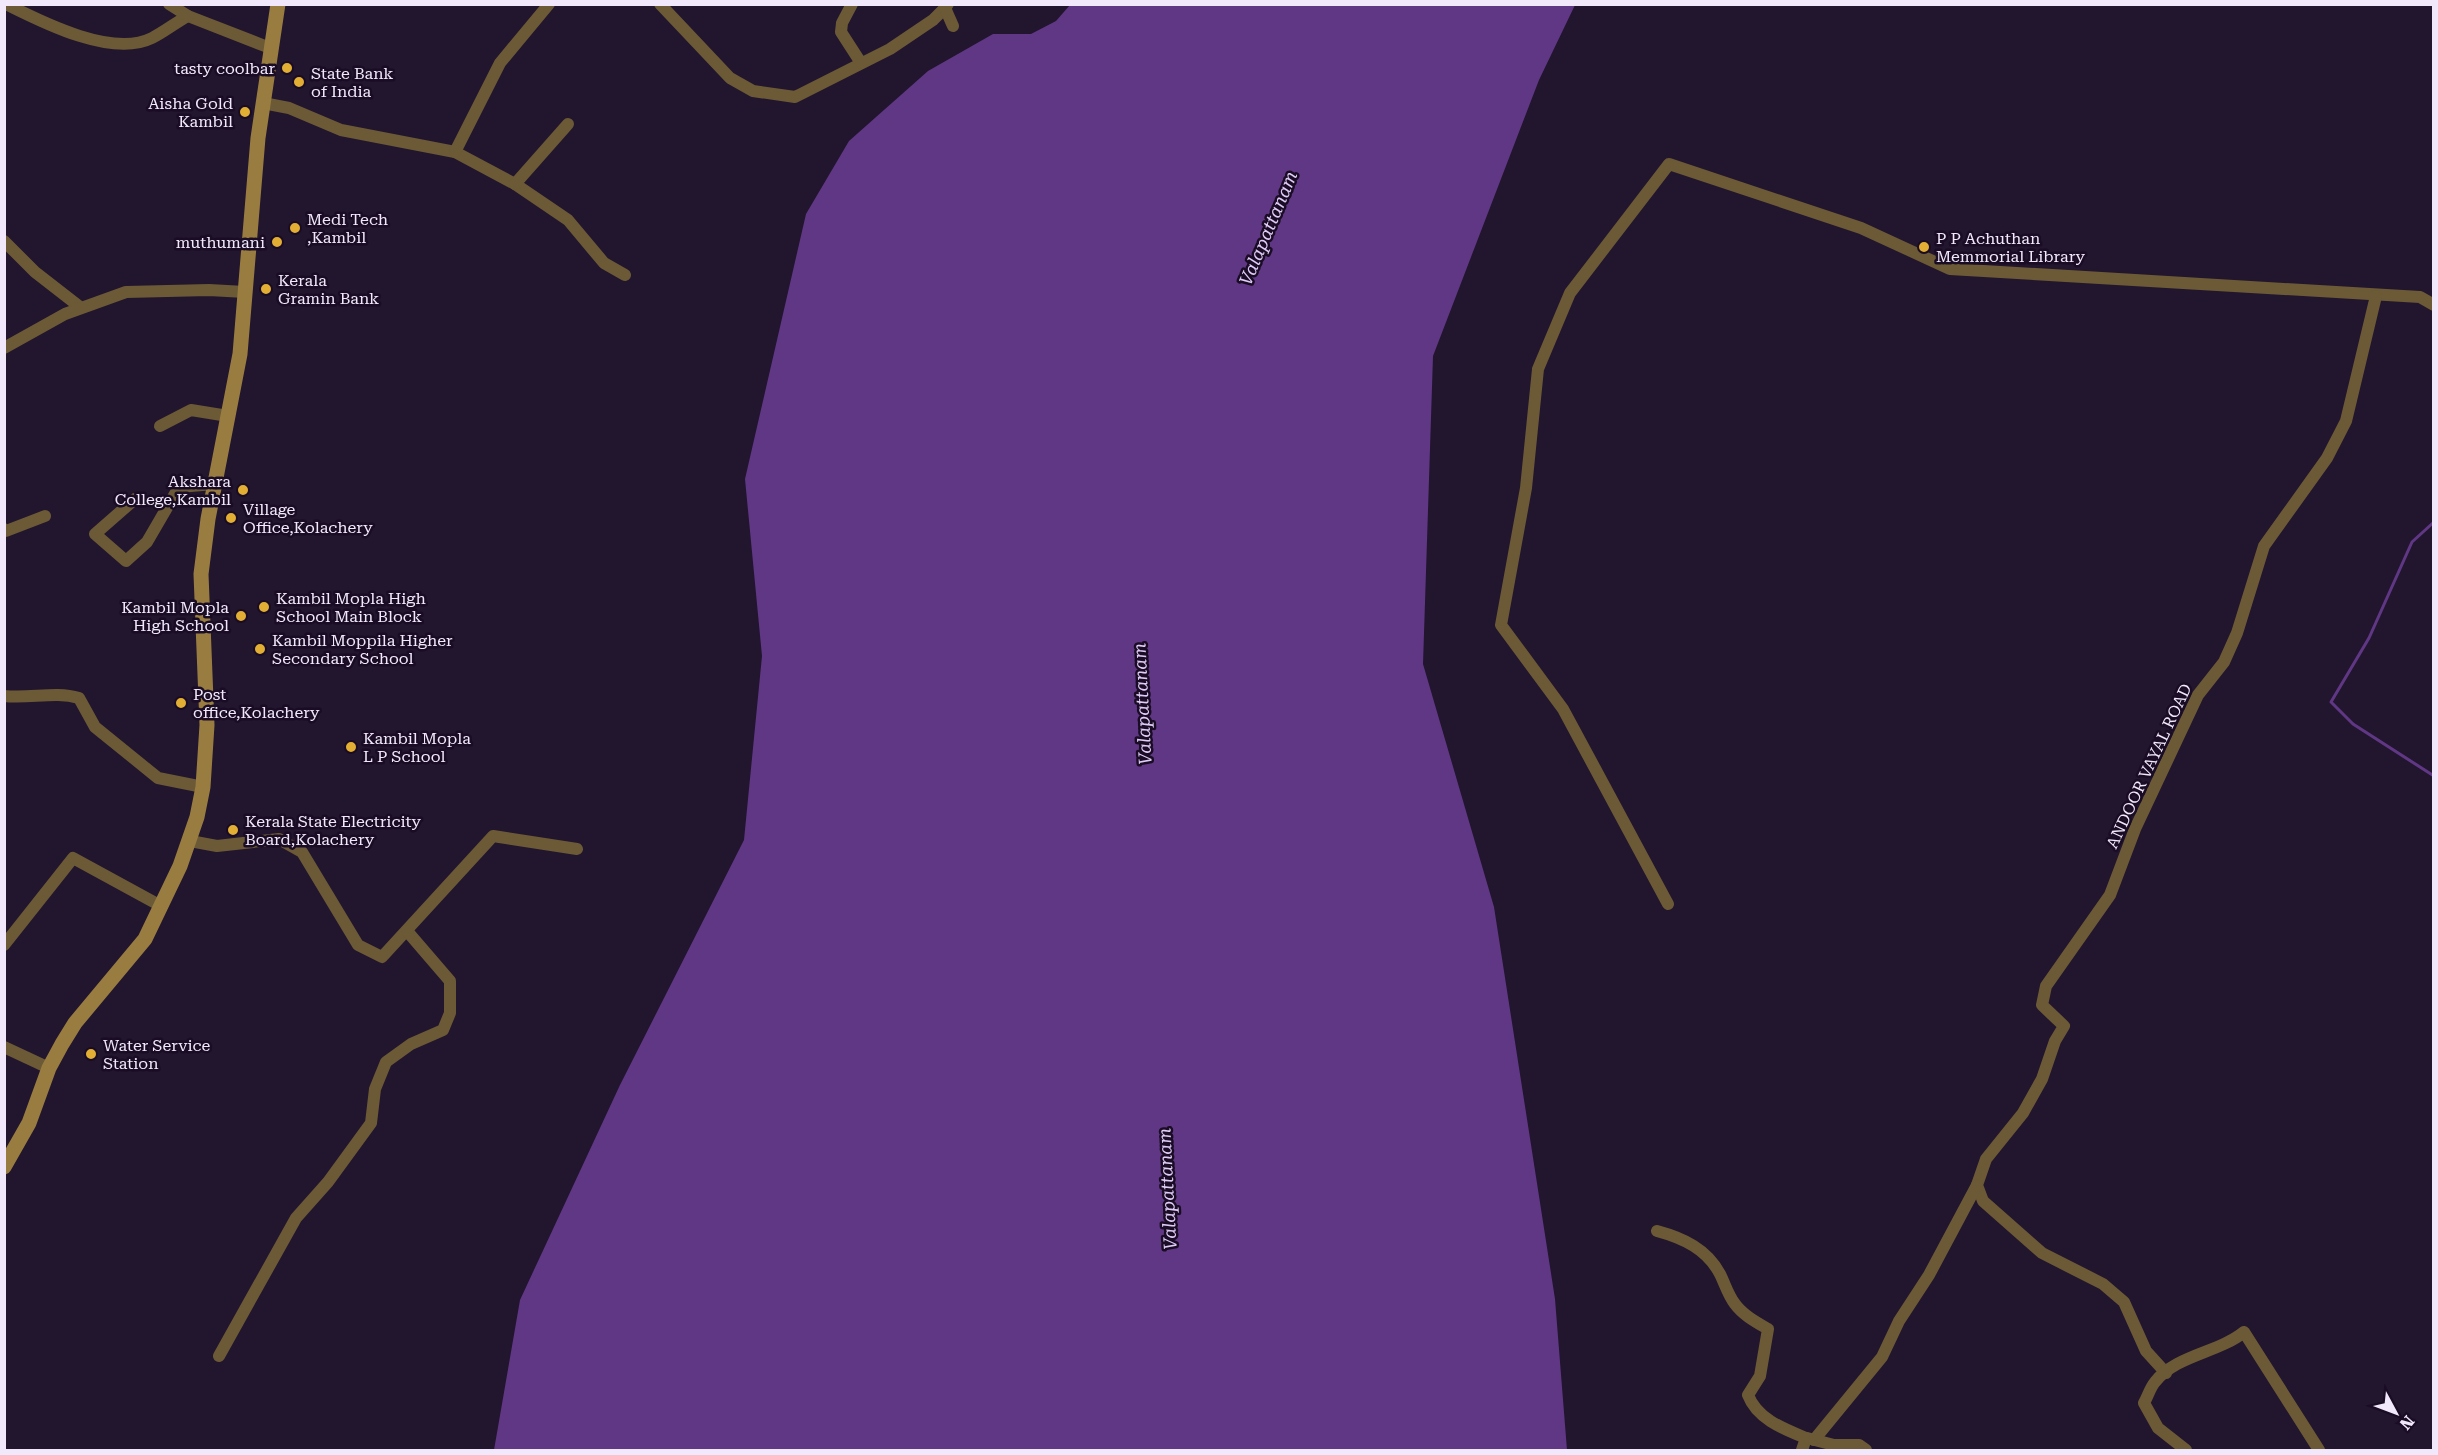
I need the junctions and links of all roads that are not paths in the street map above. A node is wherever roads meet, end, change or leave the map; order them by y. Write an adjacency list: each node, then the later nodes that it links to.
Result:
1 (6, 4): 8 (street)
2 (169, 4): 8 (street)
3 (278, 4): 10 (main road)
4 (549, 4): 14 (street)
5 (660, 4): 11 (street)
6 (852, 4): 11 (street)
7 (946, 6): 9 (street); 11 (street)
8 (188, 16): 10 (street)
9 (953, 26)
10 (264, 46): 12 (main road)
11 (861, 63)
12 (262, 103): 14 (street); 18 (main road)
13 (568, 123): 15 (street)
14 (455, 152): 15 (street)
15 (515, 184): 17 (street)
16 (4, 241): 21 (street)
17 (625, 274)
18 (245, 292): 21 (street); 23 (main road)
19 (2376, 296): 20 (street); 33 (street); 40 (street, ANDOOR VAYAL ROAD)
20 (2433, 305)
21 (80, 308): 22 (street)
22 (4, 348)
23 (228, 416): 24 (street); 25 (main road)
24 (160, 426)
25 (214, 484): 26 (street); 30 (main road)
26 (135, 499)
27 (45, 516): 28 (street)
28 (4, 529)
29 (4, 696): 30 (street)
30 (203, 787): 31 (main road)
31 (190, 841): 34 (main road); 35 (street)
32 (577, 849): 35 (street)
33 (1668, 904)
34 (161, 906): 36 (street); 38 (main road)
35 (407, 930): 42 (street)
36 (4, 945)
37 (4, 1047): 38 (street)
38 (49, 1068): 39 (main road)
39 (4, 1167)
40 (1977, 1185): 43 (street); 44 (street)
41 (1657, 1231): 44 (street)
42 (219, 1356)
43 (2166, 1373): 47 (street); 48 (street)
44 (1810, 1439): 45 (street); 46 (street)
45 (1802, 1450)
46 (1866, 1450)
47 (2186, 1450)
48 (2319, 1450)

